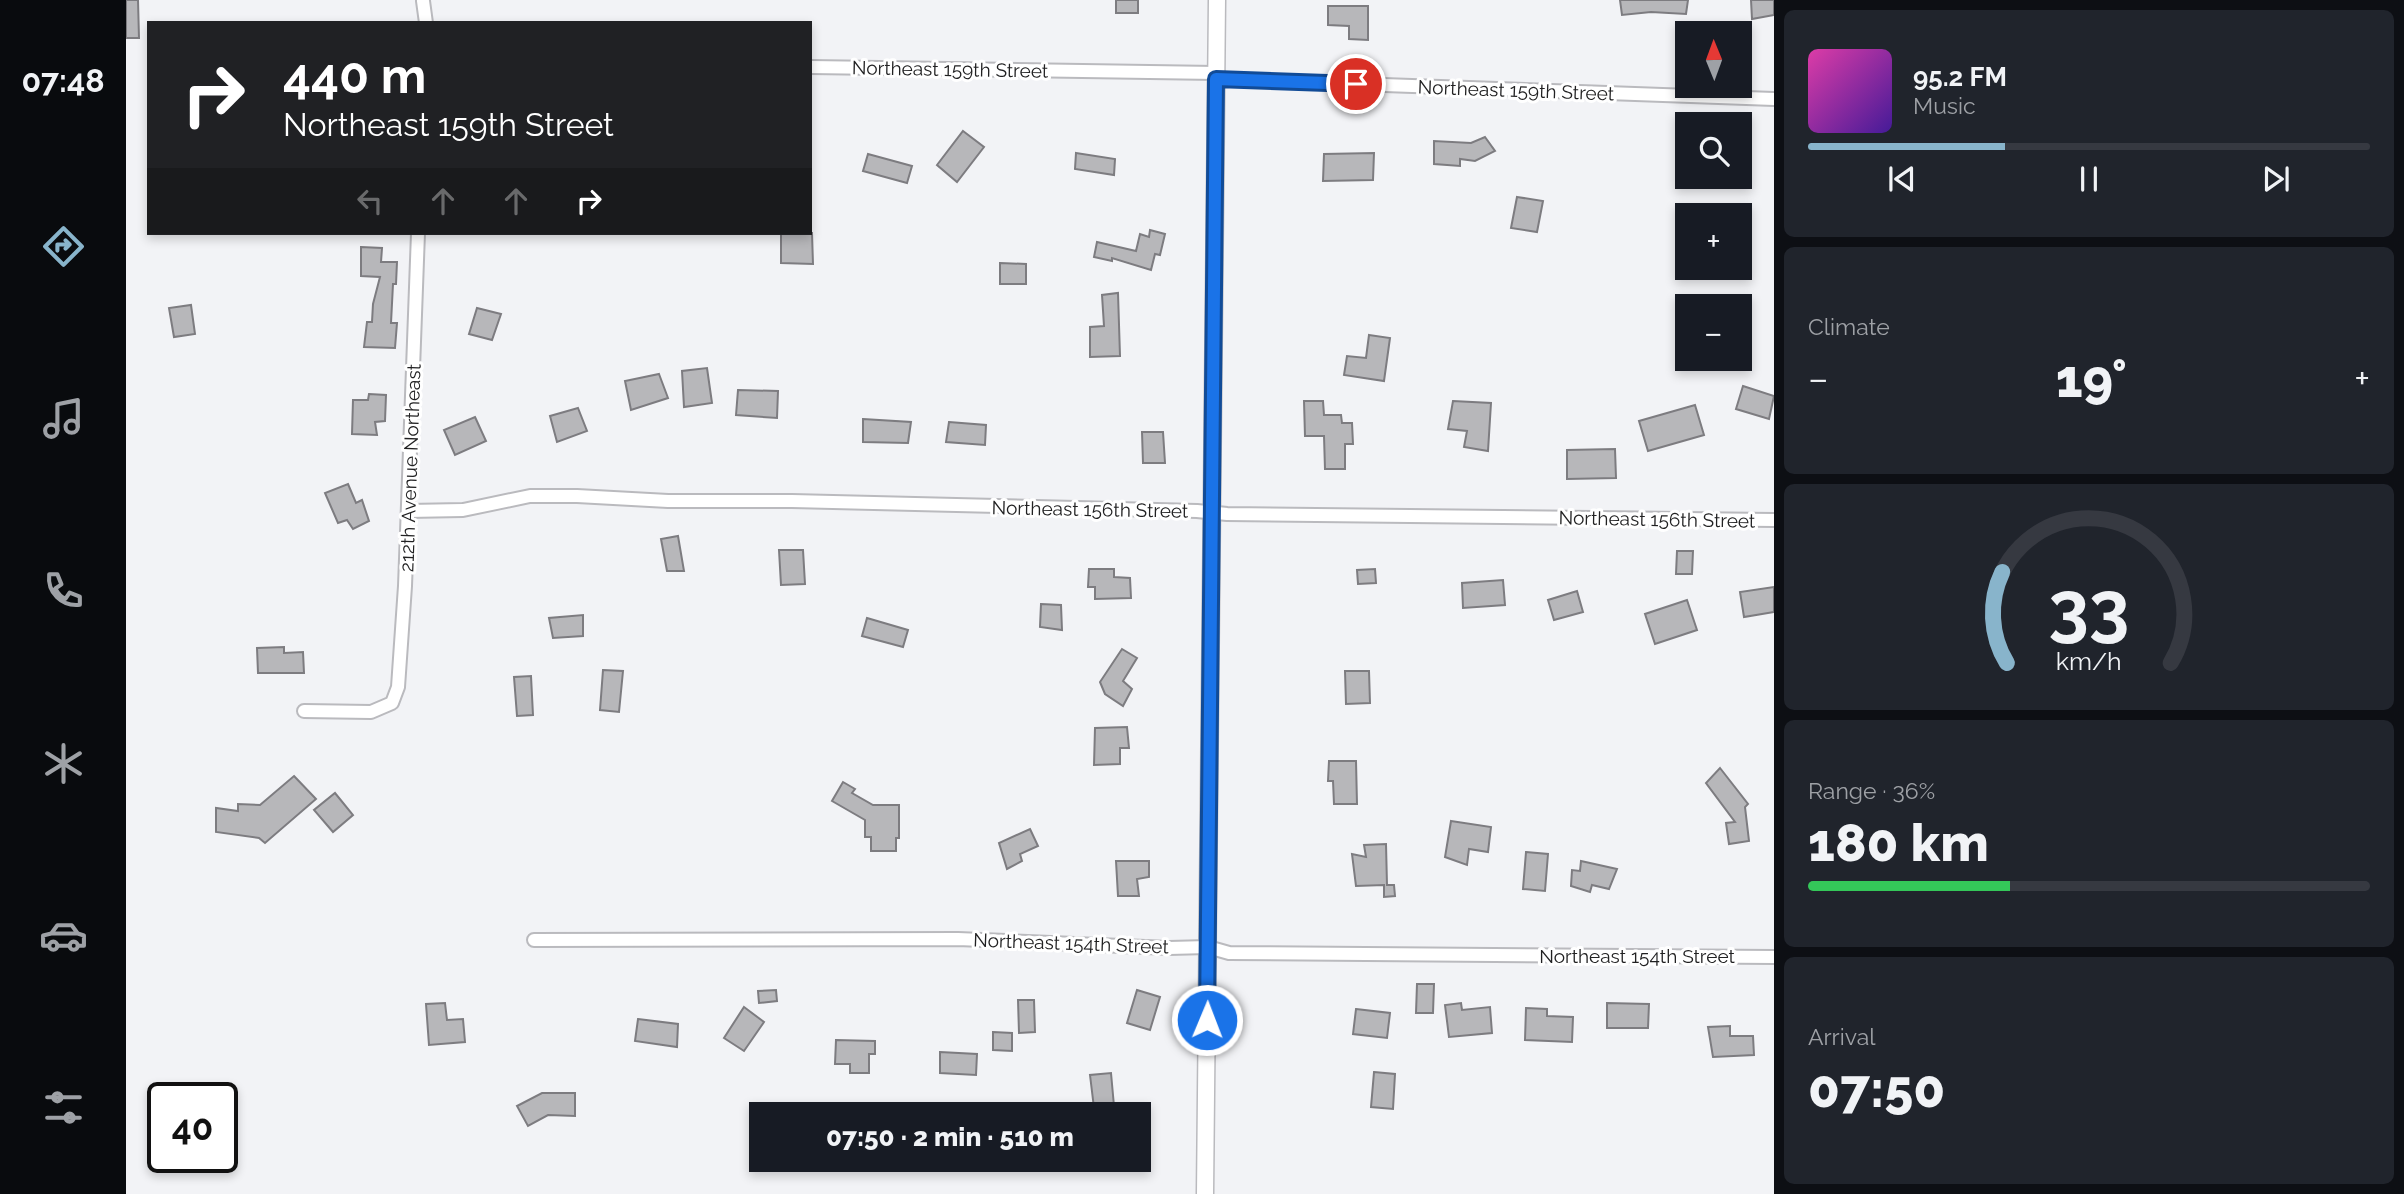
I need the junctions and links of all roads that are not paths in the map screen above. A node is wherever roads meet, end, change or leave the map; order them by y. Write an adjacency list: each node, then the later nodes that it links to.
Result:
1 (1217, 0): 5 (street)
2 (423, 1): 3 (street)
3 (426, 21)
4 (812, 67): 5 (street, Northeast 159th Street)
5 (1216, 76): 6 (street, Northeast 159th Street); 9 (street)
6 (1774, 99)
7 (418, 235): 8 (street, 212th Avenue Northeast)
8 (408, 511): 9 (street, Northeast 156th Street); 11 (street, 212th Avenue Northeast)
9 (1212, 512): 10 (street, Northeast 156th Street); 13 (street)
10 (1774, 520)
11 (304, 711)
12 (534, 940): 13 (street, Northeast 154th Street)
13 (1208, 947): 14 (street, Northeast 154th Street); 15 (street)
14 (1774, 957)
15 (1205, 1194)

